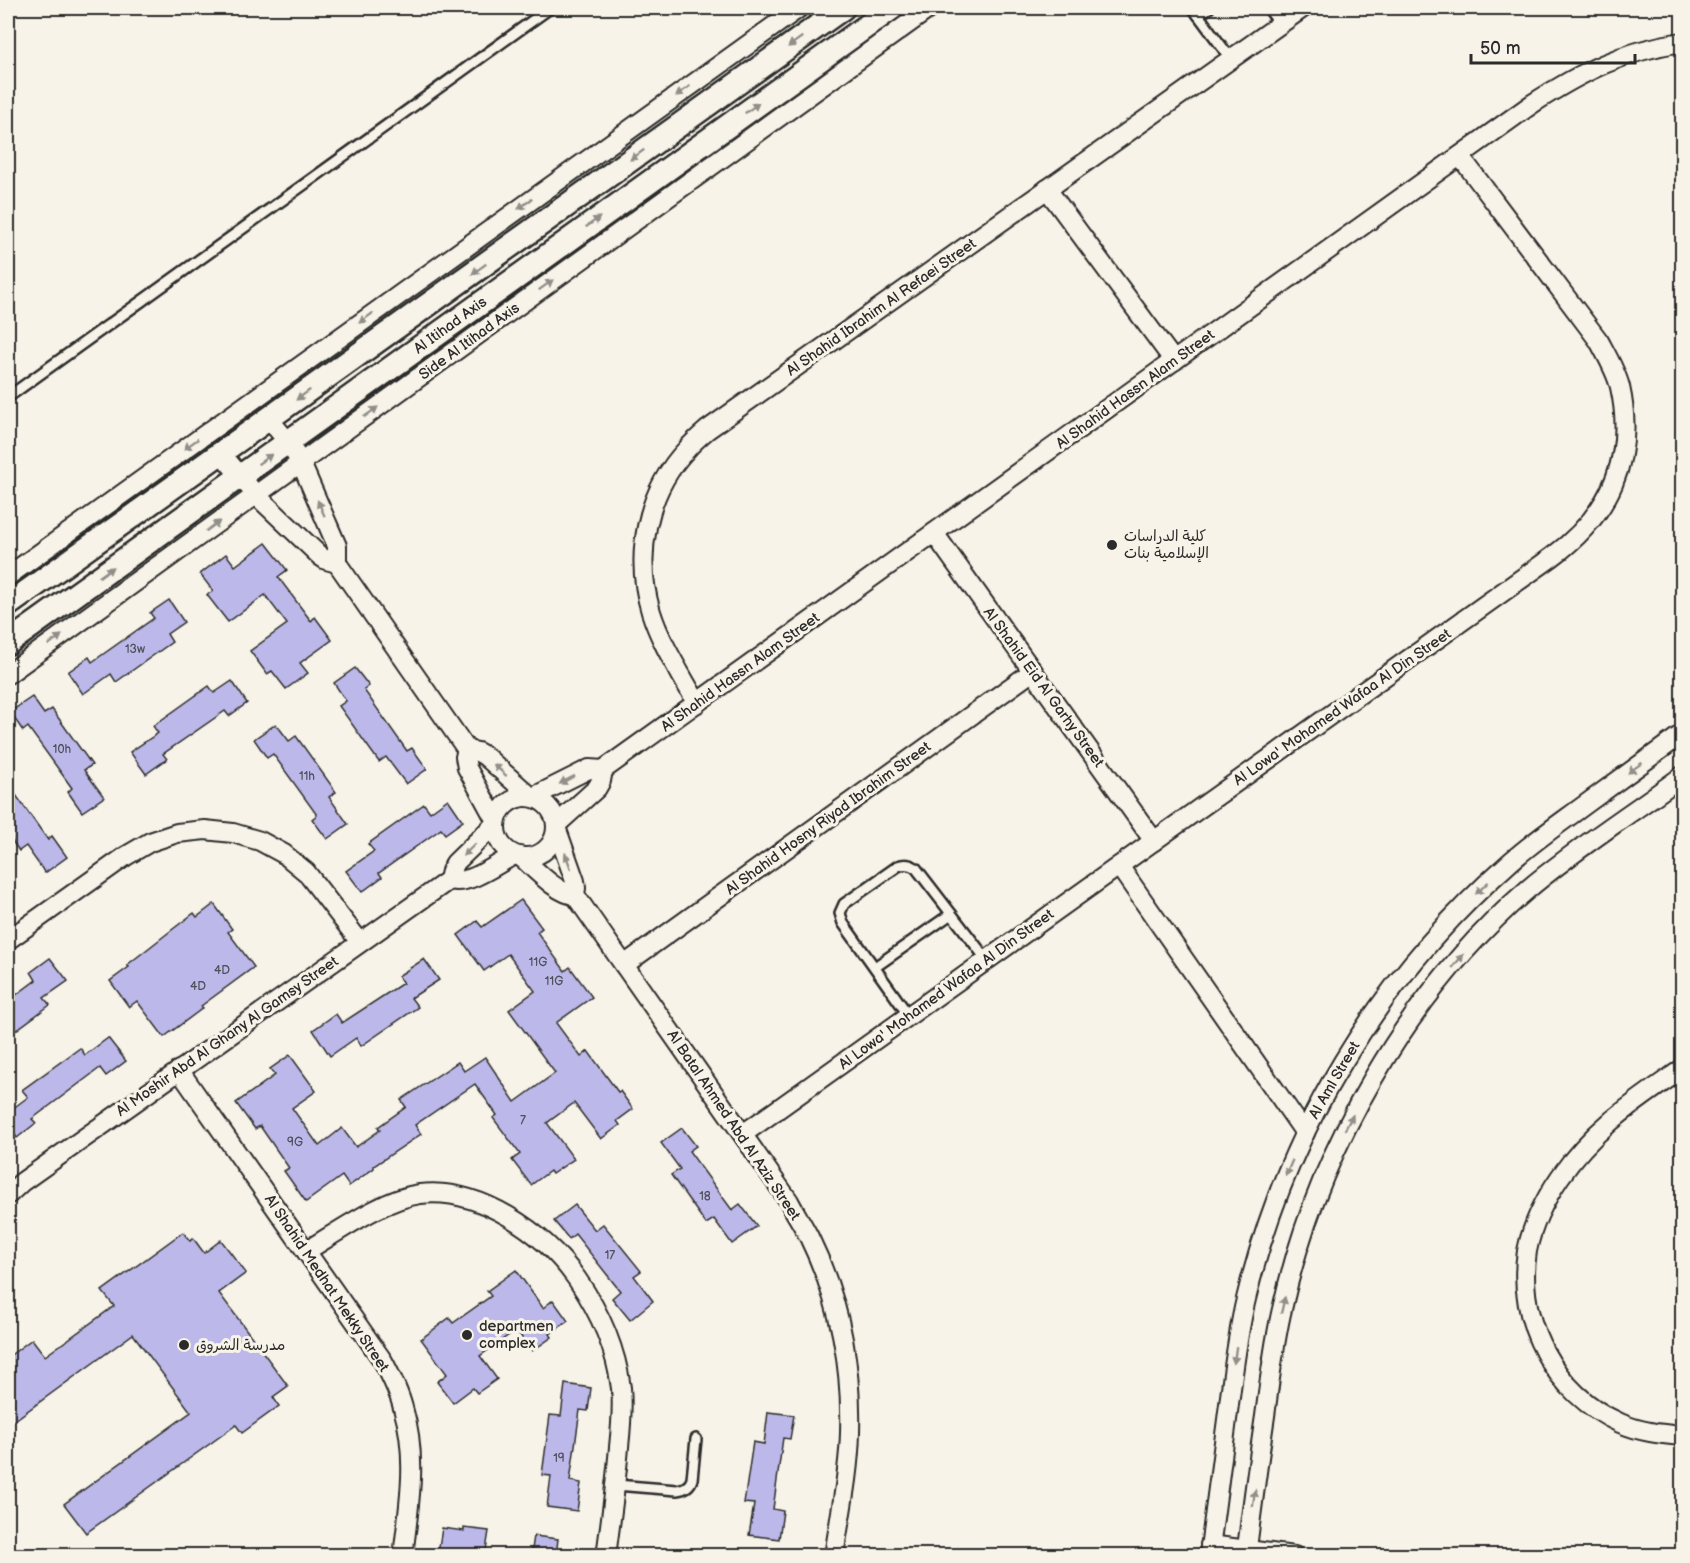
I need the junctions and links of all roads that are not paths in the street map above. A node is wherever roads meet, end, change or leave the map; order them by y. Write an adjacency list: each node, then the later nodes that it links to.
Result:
1 (550, 8): 16 (lane)
2 (799, 8): 25 (street, one-way to 25)
3 (843, 8): 17 (street, Al Itihad Axis, one-way to 17)
4 (892, 8): 18 (street, Al Itihad Axis, one-way to 4)
5 (930, 8): 20 (street, Side Al Itihad Axis, one-way to 5)
6 (1209, 8): 9 (lane)
7 (1268, 8): 10 (lane)
8 (1303, 8): 10 (street, Al Shahid Ibrahim Al Refaei Street)
9 (1196, 11): 12 (lane)
10 (1280, 24): 12 (street, Al Shahid Ibrahim Al Refaei Street)
11 (1683, 42): 13 (street, Al Shahid Hassn Alam Street)
12 (1231, 59): 14 (street, Al Shahid Ibrahim Al Refaei Street)
13 (1460, 156): 15 (street, Al Shahid Hassn Alam Street); 38 (street, Al Lowa' Mohamed Wafaa Al Din Street)
14 (1047, 189): 15 (street); 30 (street, Al Shahid Ibrahim Al Refaei Street)
15 (1174, 361): 23 (street, Al Shahid Hassn Alam Street)
16 (8, 397)
17 (269, 419): 18 (street); 19 (street, Al Itihad Axis)
18 (288, 442): 20 (street); 21 (street, Al Itihad Axis, one-way to 18)
19 (221, 453): 21 (street); 26 (street, Al Itihad Axis)
20 (301, 463): 22 (street, Side Al Itihad Axis); 24 (street, one-way to 20)
21 (240, 476): 22 (street); 27 (street, Al Itihad Axis, one-way to 21)
22 (256, 495): 24 (street); 29 (street, Side Al Itihad Axis, one-way to 22)
23 (934, 533): 28 (street, Al Shahid Eid Al Garhy Street); 30 (street, Al Shahid Hassn Alam Street)
24 (337, 563): 32 (street)
25 (8, 576)
26 (8, 605)
27 (8, 643)
28 (1033, 671): 38 (street, Al Shahid Eid Al Garhy Street); 47 (street, Al Shahid Hosny Riyad Ibrahim Street)
29 (8, 674)
30 (696, 703): 33 (street, Al Shahid Hassn Alam Street)
31 (1683, 734): 52 (street, Al Aml Street, one-way to 52)
32 (467, 750): 35 (street, one-way to 32); 36 (street)
33 (603, 770): 35 (street, Al Shahid Hassn Alam Street, one-way to 35); 37 (street, Al Shahid Hassn Alam Street)
34 (1683, 776): 60 (street, one-way to 34)
35 (531, 797): 36 (street); 37 (street)
36 (496, 822): 39 (street); 41 (street, Al Moshir Abd Al Ghany Al Gamsy Street, one-way to 41)
37 (556, 826): 39 (street); 42 (street, Al Batal Ahmed Abd Al Aziz Street, one-way to 37)
38 (1154, 841): 40 (street, Al Lowa' Mohamed Wafaa Al Din Street)
39 (517, 855): 41 (street, Al Moshir Abd Al Ghany Al Gamsy Street); 42 (street, Al Batal Ahmed Abd Al Aziz Street)
40 (1119, 866): 46 (street, Al Lowa' Mohamed Wafaa Al Din Street); 52 (street)
41 (449, 880): 45 (street, Al Moshir Abd Al Ghany Al Gamsy Street)
42 (575, 895): 47 (street, Al Batal Ahmed Abd Al Aziz Street)
43 (951, 914): 46 (lane); 48 (lane); 48 (lane)
44 (12, 934): 45 (street)
45 (360, 942): 51 (street, Al Moshir Abd Al Ghany Al Gamsy Street)
46 (987, 960): 49 (street, Al Lowa' Mohamed Wafaa Al Din Street)
47 (624, 965): 53 (street, Al Batal Ahmed Abd Al Aziz Street)
48 (874, 967): 49 (lane)
49 (909, 1016): 53 (street, Al Lowa' Mohamed Wafaa Al Din Street)
50 (1683, 1069): 56 (street)
51 (180, 1070): 54 (street, Al Moshir Abd Al Ghany Al Gamsy Street); 55 (street, Al Shahid Medhat Mekky Street)
52 (1305, 1133): 59 (street, Al Aml Street, one-way to 59)
53 (743, 1134): 63 (street, Al Batal Ahmed Abd Al Aziz Street)
54 (8, 1195)
55 (306, 1251): 58 (street); 61 (street, Al Shahid Medhat Mekky Street)
56 (1683, 1436)
57 (696, 1439): 58 (lane)
58 (616, 1485): 62 (street)
59 (1210, 1550): 60 (street)
60 (1246, 1552): 64 (street)
61 (403, 1556)
62 (606, 1556)
63 (834, 1556)
64 (1294, 1556)

